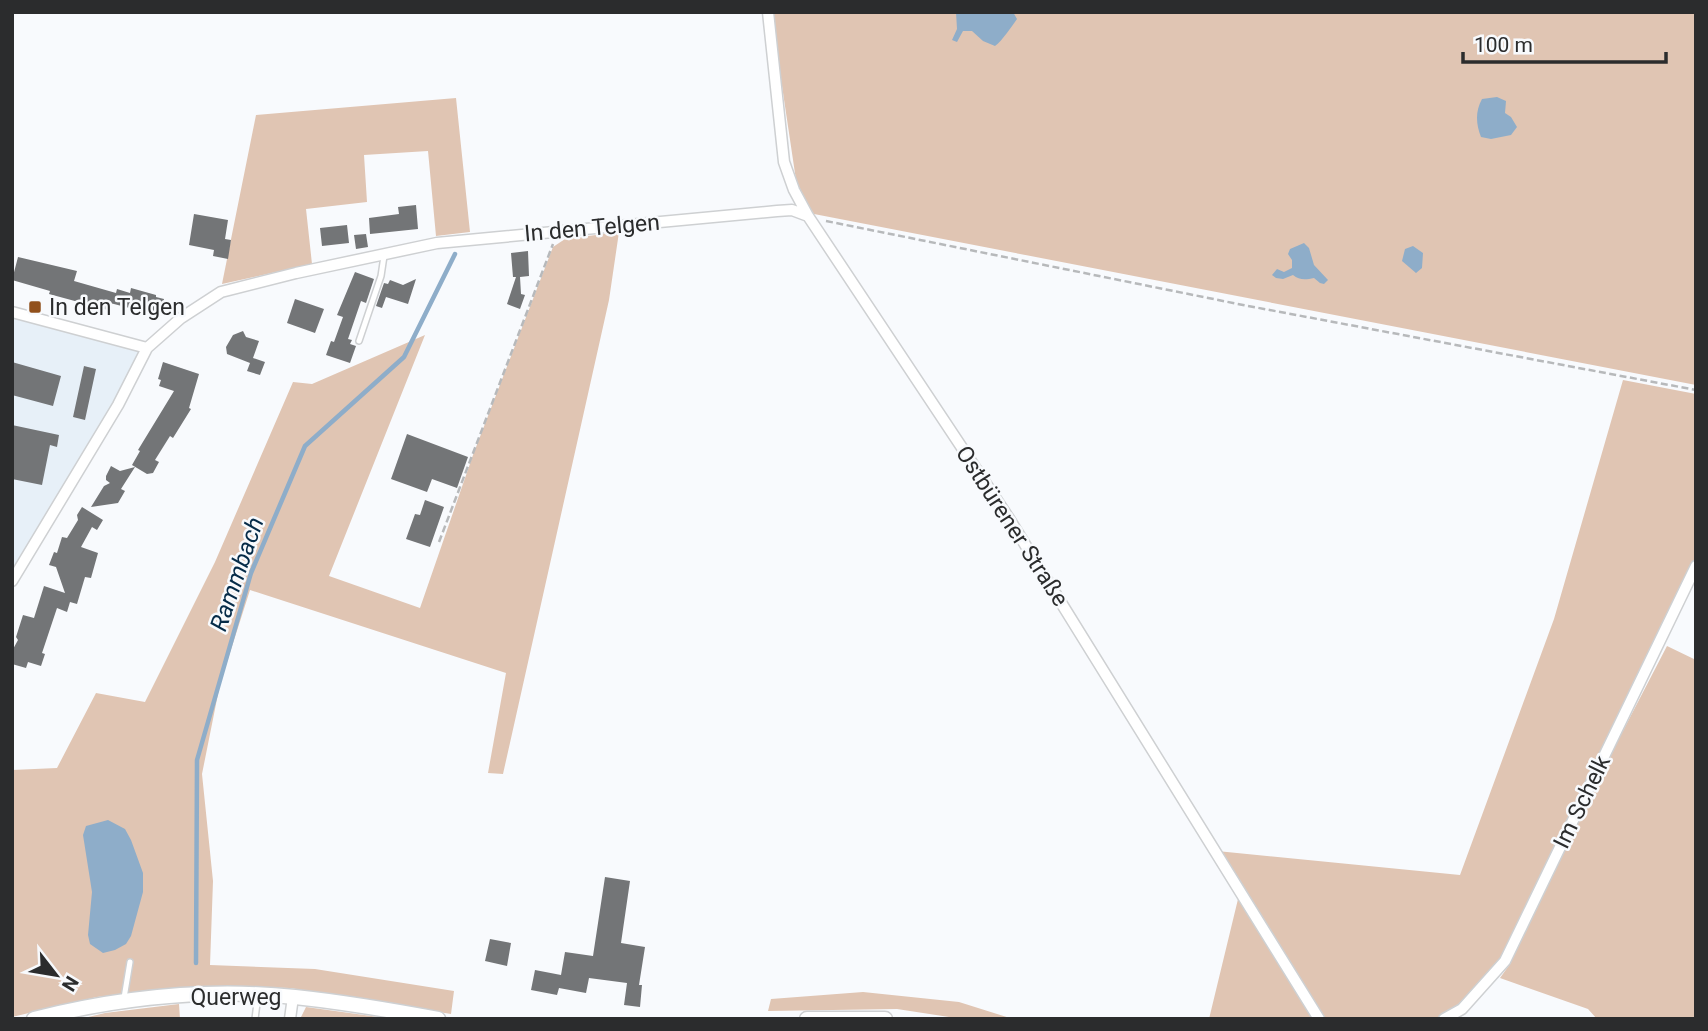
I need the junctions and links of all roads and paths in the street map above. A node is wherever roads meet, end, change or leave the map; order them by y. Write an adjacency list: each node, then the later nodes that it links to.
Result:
1 (768, 12): 2 (street, Ostbürener Straße)
2 (808, 215): 3 (street, In den Telgen); 8 (path); 22 (street, Ostbürener Straße)
3 (558, 231): 4 (street, In den Telgen); 9 (path)
4 (384, 256): 6 (lane); 7 (street, In den Telgen)
5 (12, 312): 7 (street)
6 (359, 341)
7 (147, 348): 11 (street, In den Telgen)
8 (1696, 390)
9 (439, 542)
10 (1696, 566): 23 (street, Im Schelk)
11 (12, 581)
12 (130, 962): 15 (lane)
13 (258, 995): 14 (street, Querweg); 15 (street, Querweg); 17 (lane)
14 (293, 997): 18 (street); 19 (street, Querweg)
15 (124, 1001): 16 (street, Querweg)
16 (34, 1019)
17 (255, 1019)
18 (290, 1019)
19 (438, 1019)
20 (807, 1019): 21 (street)
21 (885, 1019)
22 (1319, 1019)
23 (1444, 1019)

